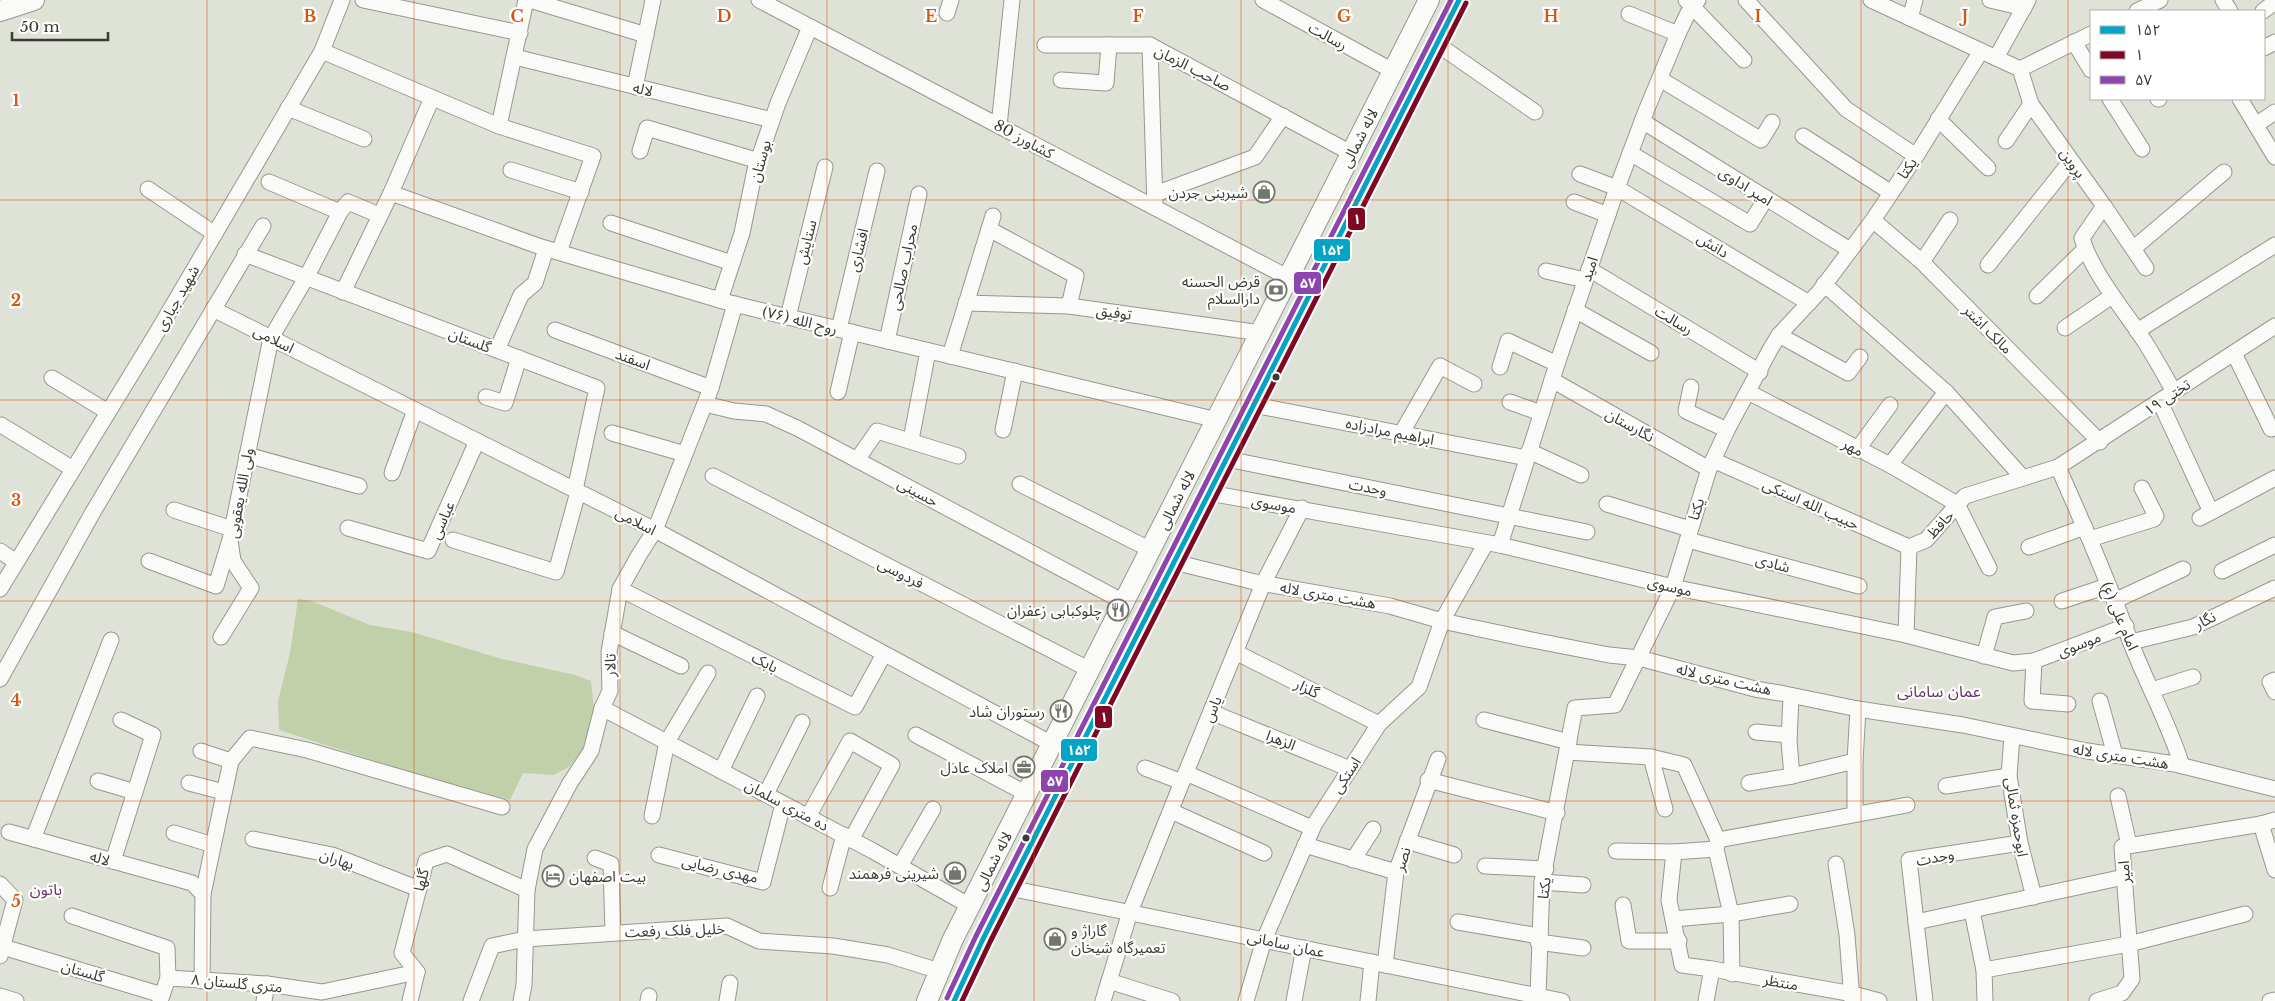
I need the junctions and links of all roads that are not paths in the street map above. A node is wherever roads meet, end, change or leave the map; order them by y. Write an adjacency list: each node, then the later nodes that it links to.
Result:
1 (34, 0): 22 (main road)
2 (342, 0): 36 (street, شهید جباری)
3 (363, 0): 27 (street)
4 (528, 0): 27 (street); 28 (street)
5 (653, 0): 28 (street)
6 (760, 0): 23 (street, کشاورز 80)
7 (793, 0): 23 (street)
8 (1012, 0): 61 (street)
9 (1263, 0): 43 (street, رسالت)
10 (1429, 0): 43 (main road, لاله شمالی)
11 (1459, 0): 32 (main road, لاله شمالی)
12 (1746, 0): 69 (street)
13 (1872, 0): 25 (street)
14 (1916, 0): 25 (street)
15 (1990, 0): 19 (street)
16 (2160, 0): 20 (street)
17 (1693, 2): 29 (street, امید); 40 (street)
18 (2275, 2): 21 (street)
19 (2026, 4): 39 (street)
20 (2139, 10)
21 (2264, 10)
22 (0, 11)
23 (786, 14): 26 (street, کشاورز 80)
24 (1629, 14): 29 (street)
25 (1910, 18): 37 (street)
26 (810, 27): 56 (street, بوستان); 61 (street, کشاورز 80)
27 (520, 34): 38 (street)
28 (646, 34): 46 (street)
29 (1678, 34): 44 (street, امید)
30 (2090, 34): 31 (street)
31 (2074, 42): 41 (street); 42 (street)
32 (1437, 44): 52 (street); 156 (main road, لاله شمالی)
33 (1045, 46): 34 (street)
34 (1110, 46): 35 (street); 45 (street)
35 (1150, 46): 54 (street, صاحب الزمان); 87 (street, صاحب الزمان)
36 (322, 51): 47 (street); 51 (street, شهید جباری)
37 (1981, 51): 39 (street); 55 (street, یکتا)
38 (515, 57): 46 (street, لاله); 60 (street)
39 (1996, 58): 42 (street)
40 (1744, 60)
41 (2090, 68)
42 (2020, 69): 50 (street, پروین)
43 (1393, 70): 67 (main road, لاله شمالی)
44 (1660, 79): 57 (street, امید); 58 (street)
45 (1061, 80)
46 (635, 86): 56 (street, لاله)
47 (432, 98): 60 (street); 84 (street)
48 (2111, 100): 65 (street)
49 (2241, 100): 59 (street)
50 (2031, 104): 64 (street); 72 (street, پروین)
51 (288, 108): 63 (street); 97 (street, شهید جباری)
52 (1535, 112)
53 (2275, 112): 59 (street)
54 (1283, 116): 67 (street, صاحب الزمان); 87 (street)
55 (1938, 119): 69 (street, یکتا); 74 (street)
56 (772, 120): 71 (street, بوستان)
57 (1642, 121): 68 (street, امید); 86 (street, امیر اداوی)
58 (1772, 122)
59 (2256, 125): 70 (street)
60 (499, 126): 82 (street)
61 (999, 126): 87 (street, کشاورز 80)
62 (1803, 136): 83 (street)
63 (364, 139)
64 (2006, 141)
65 (2142, 149)
66 (640, 151): 71 (street)
67 (1351, 153): 111 (main road, لاله شمالی)
68 (1630, 153): 80 (street, امید); 86 (street)
69 (1916, 156): 83 (street, یکتا)
70 (2275, 157)
71 (759, 161): 105 (street, بوستان)
72 (2071, 161): 89 (street, پروین); 106 (street)
73 (825, 167): 122 (street, ستایش)
74 (1988, 168)
75 (511, 170): 82 (street)
76 (877, 171): 126 (street, افشاری)
77 (2224, 172): 99 (street)
78 (1580, 174): 80 (street, دانش)
79 (270, 182): 90 (street)
80 (1617, 188): 92 (street, امید); 118 (street, دانش)
81 (148, 189): 97 (street)
82 (580, 192): 101 (street)
83 (1890, 192): 93 (street, یکتا)
84 (391, 193): 91 (street); 101 (street, روح الله (۷۶))
85 (919, 194): 131 (street, محراب صالحی)
86 (1766, 198): 102 (street, امیر اداوی)
87 (1155, 201): 111 (street, کشاورز 80)
88 (1574, 202): 92 (street)
89 (2104, 206): 99 (street, پروین); 100 (street)
90 (340, 212): 91 (street); 110 (street, ولی الله یعقوبی)
91 (379, 215): 113 (street)
92 (1608, 215): 109 (street, امید)
93 (1873, 220): 102 (street, یکتا); 104 (street, مالک اشتر)
94 (1950, 220): 104 (street)
95 (611, 223): 105 (street)
96 (263, 226): 103 (street)
97 (214, 234): 159 (street, شهید جباری)
98 (2275, 245): 127 (street)
99 (2134, 248): 107 (street, پروین)
100 (2085, 249): 114 (street); 115 (street)
101 (553, 250): 116 (street, روح الله (۷۶)); 132 (street)
102 (1850, 250): 112 (street, یکتا)
103 (246, 254): 110 (street, گلستان); 120 (street)
104 (1922, 262): 170 (street, مالک اشتر)
105 (732, 263): 116 (street, بوستان)
106 (1988, 265)
107 (2146, 268)
108 (1546, 271): 109 (street, رسالت)
109 (1587, 274): 121 (street, امید); 142 (street, رسالت)
110 (306, 278): 113 (street, گلستان); 130 (street, ولی الله یعقوبی)
111 (1289, 278): 128 (main road, لاله شمالی)
112 (1824, 284): 118 (street, یکتا); 150 (street)
113 (343, 292): 132 (street, گلستان)
114 (2037, 296)
115 (2112, 296): 124 (street); 127 (street)
116 (727, 302): 122 (street, روح الله (۷۶)); 147 (street, تالار)
117 (966, 303): 119 (street, توفیق); 119 (street); 136 (street)
118 (1809, 303): 129 (street, یکتا)
119 (1069, 306): 128 (street, توفیق)
120 (213, 309): 130 (street, اسلامی); 245 (street)
121 (1575, 310): 134 (street); 139 (street, امید)
122 (788, 317): 126 (street, روح الله (۷۶))
123 (2275, 326): 135 (street, تختی ۱۹)
124 (2065, 328)
125 (555, 330): 147 (street, اسفند)
126 (846, 331): 131 (street, روح الله (۷۶)); 148 (street, افشاری)
127 (2138, 331): 151 (street)
128 (1261, 333): 161 (main road, لاله شمالی)
129 (1779, 336): 137 (street); 142 (street, یکتا)
130 (271, 338): 158 (street, اسلامی); 173 (street, ولی الله یعقوبی)
131 (887, 341): 133 (street, روح الله (۷۶))
132 (497, 350): 138 (street, گلستان)
133 (928, 350): 136 (street, روح الله (۷۶)); 168 (street)
134 (1651, 353)
135 (2234, 353): 151 (street, تختی ۱۹); 163 (street)
136 (950, 356): 141 (street, روح الله (۷۶))
137 (1860, 357)
138 (520, 358): 152 (street); 190 (street, گلستان)
139 (1557, 364): 140 (street); 144 (street, امید)
140 (1500, 367)
141 (1015, 371): 161 (street, روح الله (۷۶)); 164 (street)
142 (1760, 372): 149 (street, یکتا)
143 (52, 378): 159 (street)
144 (1552, 380): 160 (street, امید); 178 (street, نگارستان)
145 (1474, 384): 167 (street)
146 (1691, 387): 165 (street)
147 (712, 388): 155 (street, تالار)
148 (838, 392)
149 (1748, 392): 165 (street, یکتا); 171 (street, مهر)
150 (1946, 392): 179 (street); 185 (street)
151 (2174, 392): 154 (street, تختی ۱۹)
152 (486, 397)
153 (1510, 402): 160 (street)
154 (2160, 402): 170 (street, تختی ۱۹); 186 (street)
155 (705, 404): 172 (street, تالار); 177 (street, حسینی)
156 (1254, 404): 167 (street, ابراهیم مرادزاده); 176 (main road, لاله شمالی)
157 (1890, 405): 171 (street)
158 (415, 410): 169 (street, اسلامی); 182 (street)
159 (108, 412): 181 (street, شهید جباری)
160 (1541, 413): 174 (street, امید)
161 (1217, 420): 208 (main road, لاله شمالی)
162 (1, 425): 181 (street)
163 (2271, 429)
164 (1003, 430)
165 (1727, 430): 178 (street, یکتا)
166 (612, 433): 172 (street)
167 (1401, 434): 174 (street, ابراهیم مرادزاده)
168 (911, 440): 175 (street); 177 (street)
169 (477, 441): 190 (street, اسلامی); 197 (street, عباسی)
170 (2100, 442): 180 (street, تختی ۱۹)
171 (1857, 450): 179 (street, مهر)
172 (685, 454): 198 (street, تالار)
173 (247, 455): 188 (street); 201 (street, ولی الله یعقوبی)
174 (1528, 455): 183 (street, ابراهیم مرادزاده); 196 (street, امید)
175 (958, 456)
176 (1227, 458): 191 (main road, لاله شمالی); 196 (street, وحدت)
177 (857, 460): 224 (street, حسینی)
178 (1711, 464): 202 (street, یکتا); 207 (street, حبیب الله استکی)
179 (1890, 466): 193 (street, مهر)
180 (2058, 467): 185 (street, حافظ); 200 (street, امام علی (ع))
181 (73, 469): 211 (street, شهید جباری)
182 (392, 473)
183 (1581, 475)
184 (712, 476): 242 (street, فردوسی)
185 (2022, 478): 193 (street, حافظ)
186 (2275, 478)
187 (1020, 484): 208 (street)
188 (359, 486)
189 (2142, 488): 200 (street)
190 (576, 491): 198 (street, اسلامی); 203 (street)
191 (1209, 493): 194 (street, موسوی); 212 (main road, لاله شمالی)
192 (1607, 504): 202 (street, شادی)
193 (1957, 504): 207 (street, حافظ); 213 (street)
194 (1302, 508): 204 (street, موسوی); 216 (street, یاس)
195 (174, 510): 201 (street)
196 (1510, 515): 199 (street, وحدت); 204 (street, امید)
197 (348, 528)
198 (655, 530): 222 (street, تالار); 236 (street, اسلامی)
199 (1587, 532)
200 (2088, 533): 206 (street); 218 (street, امام علی (ع))
201 (231, 534): 210 (street); 231 (street, ولی الله یعقوبی)
202 (1689, 535): 217 (street, شادی); 219 (street, یکتا)
203 (453, 540)
204 (1493, 544): 219 (street, موسوی); 227 (street, امید)
205 (2275, 545): 215 (street)
206 (2029, 547)
207 (1908, 548): 230 (street, حافظ)
208 (1151, 550): 224 (main road, لاله شمالی)
209 (0, 551): 211 (street)
210 (149, 561)
211 (16, 562): 221 (street, شهید جباری)
212 (1174, 562): 216 (street, هشت متری لاله); 240 (main road, لاله شمالی)
213 (1989, 568)
214 (2183, 569): 223 (street)
215 (2222, 571)
216 (1263, 584): 227 (street, هشت متری لاله); 235 (street, یاس)
217 (1858, 586)
218 (2107, 586): 223 (street, امام علی (ع)); 225 (street)
219 (1673, 587): 230 (street, موسوی); 238 (street, یکتا)
220 (2275, 588): 234 (street, نگار)
221 (0, 589)
222 (620, 589): 229 (street, تالار); 236 (street, بابک)
223 (2114, 601): 228 (street, امام علی (ع))
224 (1124, 602): 232 (main road, لاله شمالی)
225 (2062, 602)
226 (2026, 611): 237 (street)
227 (1442, 621): 238 (street, هشت متری لاله); 260 (street, استکی)
228 (2126, 626): 234 (street, امام علی (ع)); 239 (street, موسوی)
229 (612, 633): 241 (street); 254 (street, تالار)
230 (1906, 635): 237 (street, موسوی)
231 (221, 638)
232 (1106, 638): 240 (main road); 242 (main road, لاله شمالی)
233 (110, 640): 309 (street)
234 (2131, 642): 247 (street, امام علی (ع))
235 (1235, 652): 256 (street, یاس); 260 (street, گلزار)
236 (884, 654): 267 (street, اسلامی)
237 (1984, 656): 239 (street, موسوی)
238 (1639, 658): 250 (street, هشت متری لاله); 268 (street, یکتا)
239 (2034, 661): 253 (street)
240 (1123, 663): 261 (main road, لاله شمالی)
241 (681, 666)
242 (1090, 670): 251 (main road, لاله شمالی)
243 (708, 673): 266 (street)
244 (2193, 677): 247 (street)
245 (0, 679)
246 (2275, 680): 248 (street)
247 (2152, 690): 275 (street, امام علی (ع))
248 (2275, 692)
249 (757, 696): 278 (street)
250 (1791, 696): 255 (street, هشت متری لاله); 264 (street)
251 (1075, 699): 261 (main road); 267 (main road, لاله شمالی)
252 (2100, 701): 270 (street)
253 (2068, 704)
254 (602, 708): 266 (street, ده متری سلمان); 338 (street, تالار)
255 (1858, 710): 265 (street, هشت متری لاله); 273 (street)
256 (1211, 712): 277 (street, الزهرا); 281 (street, یاس)
257 (121, 720): 288 (street)
258 (1484, 720): 268 (street)
259 (802, 722): 290 (street)
260 (1379, 724): 277 (street, استکی)
261 (1092, 725): 335 (main road, لاله شمالی)
262 (1756, 732): 264 (street)
263 (916, 735): 291 (street)
264 (1788, 735): 279 (street)
265 (2012, 736): 270 (street, هشت متری لاله); 280 (street, ابوحمزه ثمالی)
266 (667, 742): 278 (street, ده متری سلمان); 301 (street)
267 (1052, 744): 291 (main road, لاله شمالی)
268 (1568, 747): 271 (street); 299 (street, یکتا)
269 (201, 751): 274 (street)
270 (2114, 755): 275 (street, هشت متری لاله)
271 (1651, 757): 297 (street); 315 (street)
272 (1438, 758): 282 (street, نصر)
273 (1855, 760): 279 (street); 300 (street)
274 (231, 761): 289 (street); 295 (street)
275 (2182, 766): 287 (street, هشت متری لاله)
276 (1146, 768): 281 (street)
277 (1350, 769): 304 (street, استکی)
278 (721, 771): 290 (street, ده متری سلمان)
279 (1792, 776): 285 (street)
280 (2009, 776): 286 (street); 312 (street, ابوحمزه ثمالی)
281 (1184, 778): 298 (street, یاس); 304 (street)
282 (1428, 780): 299 (street); 311 (street, نصر)
283 (98, 781): 288 (street)
284 (189, 783): 289 (street)
285 (1749, 783)
286 (1946, 786)
287 (2275, 789)
288 (135, 792): 324 (street)
289 (224, 792): 313 (street)
290 (766, 794): 293 (street, ده متری سلمان)
291 (1027, 794): 342 (main road, لاله شمالی)
292 (2118, 796): 316 (street)
293 (783, 804): 302 (street, ده متری سلمان); 320 (street, مهدی رضایی)
294 (1907, 805): 300 (street)
295 (502, 807)
296 (933, 809): 326 (street)
297 (1665, 809)
298 (1171, 811): 319 (street); 344 (street, یاس)
299 (1557, 813): 330 (street, یکتا)
300 (1855, 814): 315 (street)
301 (652, 816)
302 (808, 817): 308 (street, ده متری سلمان); 308 (street)
303 (2268, 822): 316 (street, امیر); 328 (street)
304 (1312, 828): 314 (street, استکی)
305 (1373, 829): 323 (street)
306 (9, 832): 309 (street, لاله)
307 (174, 833): 313 (street)
308 (848, 837): 326 (street, ده متری سلمان); 334 (street)
309 (33, 839): 324 (street, لاله)
310 (253, 839): 337 (street, بهاران)
311 (1408, 841): 321 (street); 329 (street, نصر)
312 (2020, 843): 339 (street, ابوحمزه ثمالی); 350 (street, وحدت)
313 (213, 845): 336 (street)
314 (1305, 845): 323 (street); 354 (street, استکی)
315 (1717, 845): 318 (street); 345 (street)
316 (2129, 845): 331 (street, امیر)
317 (1616, 851): 318 (street)
318 (1674, 852): 348 (street)
319 (1264, 854)
320 (659, 855)
321 (1454, 855)
322 (595, 858): 351 (street)
323 (1353, 860): 329 (street)
324 (113, 861): 336 (street, لاله)
325 (1836, 864): 375 (street)
326 (900, 866): 342 (street, ده متری سلمان)
327 (1485, 866): 330 (street)
328 (2275, 870)
329 (1396, 872): 360 (street, نصر)
330 (1544, 876): 333 (street); 353 (street, یکتا)
331 (2124, 877): 339 (street); 356 (street, امیر)
332 (0, 884): 359 (street)
333 (1582, 885)
334 (830, 888)
335 (1009, 888): 344 (street, عمان سامانی); 383 (main road, لاله شمالی)
336 (198, 889): 367 (street)
337 (419, 889): 338 (street, گلها); 363 (street, گلها)
338 (527, 890): 352 (street, تالار)
339 (2034, 897): 343 (street)
340 (1790, 904): 345 (street)
341 (1623, 905): 355 (street)
342 (970, 906): 364 (main road, لاله شمالی)
343 (1972, 911): 350 (street); 362 (street)
344 (1130, 912): 354 (street, عمان سامانی); 368 (street, یاس)
345 (1731, 914): 348 (street); 365 (street)
346 (2245, 914): 356 (street)
347 (72, 916): 366 (street)
348 (1673, 919): 355 (street)
349 (1458, 922): 353 (street)
350 (1916, 922): 392 (street)
351 (614, 933): 352 (street, خلیل فلک رفعت); 364 (street, خلیل فلک رفعت)
352 (525, 939): 379 (street); 380 (street)
353 (1539, 939): 358 (street); 373 (street, یکتا)
354 (1264, 940): 357 (street, عمان سامانی); 386 (street, استکی)
355 (1679, 941): 361 (street, منتظر)
356 (2129, 944): 362 (street); 394 (street, امیر)
357 (1304, 948): 360 (street, عمان سامانی); 387 (street)
358 (1583, 948)
359 (2, 951): 374 (street, گلستان)
360 (1379, 964): 373 (street, عمان سامانی); 388 (street, نصر)
361 (1712, 969): 365 (street, منتظر); 390 (street)
362 (1984, 970): 393 (street)
363 (417, 972): 372 (street, ۸ متری گلستان); 378 (street)
364 (939, 972): 382 (main road, لاله شمالی)
365 (1732, 974): 375 (street, منتظر)
366 (168, 978): 367 (street, ۸ متری گلستان); 374 (street)
367 (202, 981): 370 (street, ۸ متری گلستان)
368 (1109, 981): 384 (street, یاس); 385 (street)
369 (730, 983): 381 (street)
370 (267, 984): 372 (street, ۸ متری گلستان); 377 (street)
371 (0, 996): 376 (street)
372 (321, 997)
373 (1529, 997): 389 (street, عمان سامانی)
374 (161, 998)
375 (1853, 998): 391 (street, منتظر)
376 (16, 1001)
377 (264, 1001)
378 (410, 1001)
379 (470, 1001)
380 (520, 1001)
381 (727, 1001)
382 (927, 1001)
383 (954, 1001)
384 (1103, 1001)
385 (1172, 1001)
386 (1246, 1001)
387 (1294, 1001)
388 (1368, 1001)
389 (1562, 1001)
390 (1706, 1001)
391 (1878, 1001)
392 (1925, 1001)
393 (1985, 1001)
394 (2097, 1001)

